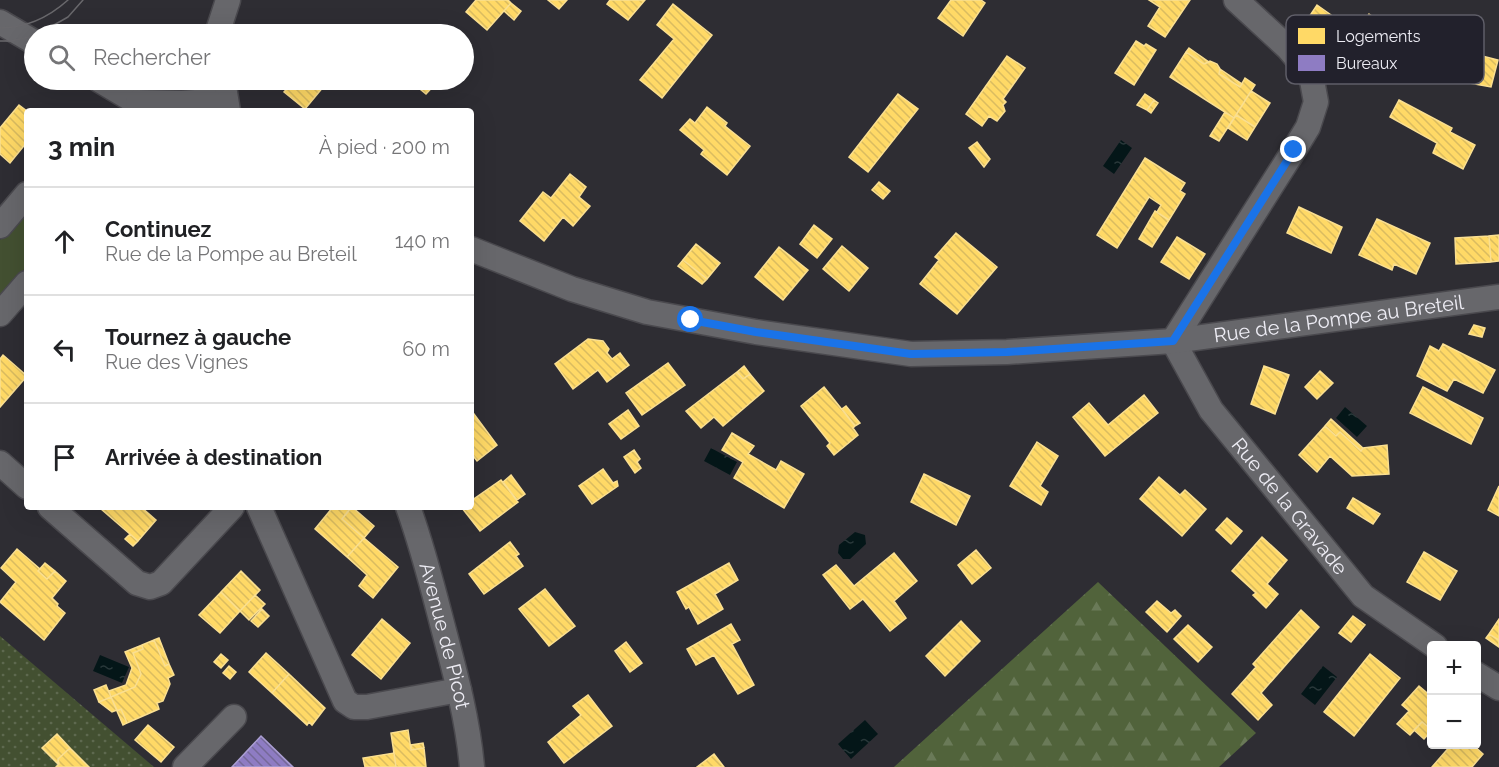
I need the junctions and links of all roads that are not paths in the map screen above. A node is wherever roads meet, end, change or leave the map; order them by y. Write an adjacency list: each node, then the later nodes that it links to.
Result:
1 (1236, 0): 4 (street)
2 (0, 22): 3 (street)
3 (24, 36)
4 (1286, 46)
5 (1313, 84): 17 (street)
6 (116, 90): 9 (street)
7 (225, 90): 10 (street)
8 (207, 101): 9 (street)
9 (144, 106)
10 (228, 108)
11 (24, 198): 12 (street)
12 (0, 226)
13 (474, 250): 17 (street, Rue de la Pompe au Breteil)
14 (24, 286): 16 (street)
15 (1499, 297): 17 (street, Rue de la Pompe au Breteil)
16 (0, 314)
17 (1173, 341): 24 (street, Rue de la Gravade)
18 (0, 463): 19 (street)
19 (24, 484)
20 (53, 510): 21 (street)
21 (229, 510)
22 (260, 510): 27 (street)
23 (409, 510): 27 (street, Avenue de Picot)
24 (1429, 641)
25 (1481, 677): 26 (street)
26 (1499, 688)
27 (459, 690): 30 (street, Avenue de Picot)
28 (234, 717): 29 (street)
29 (185, 767)
30 (472, 767)

